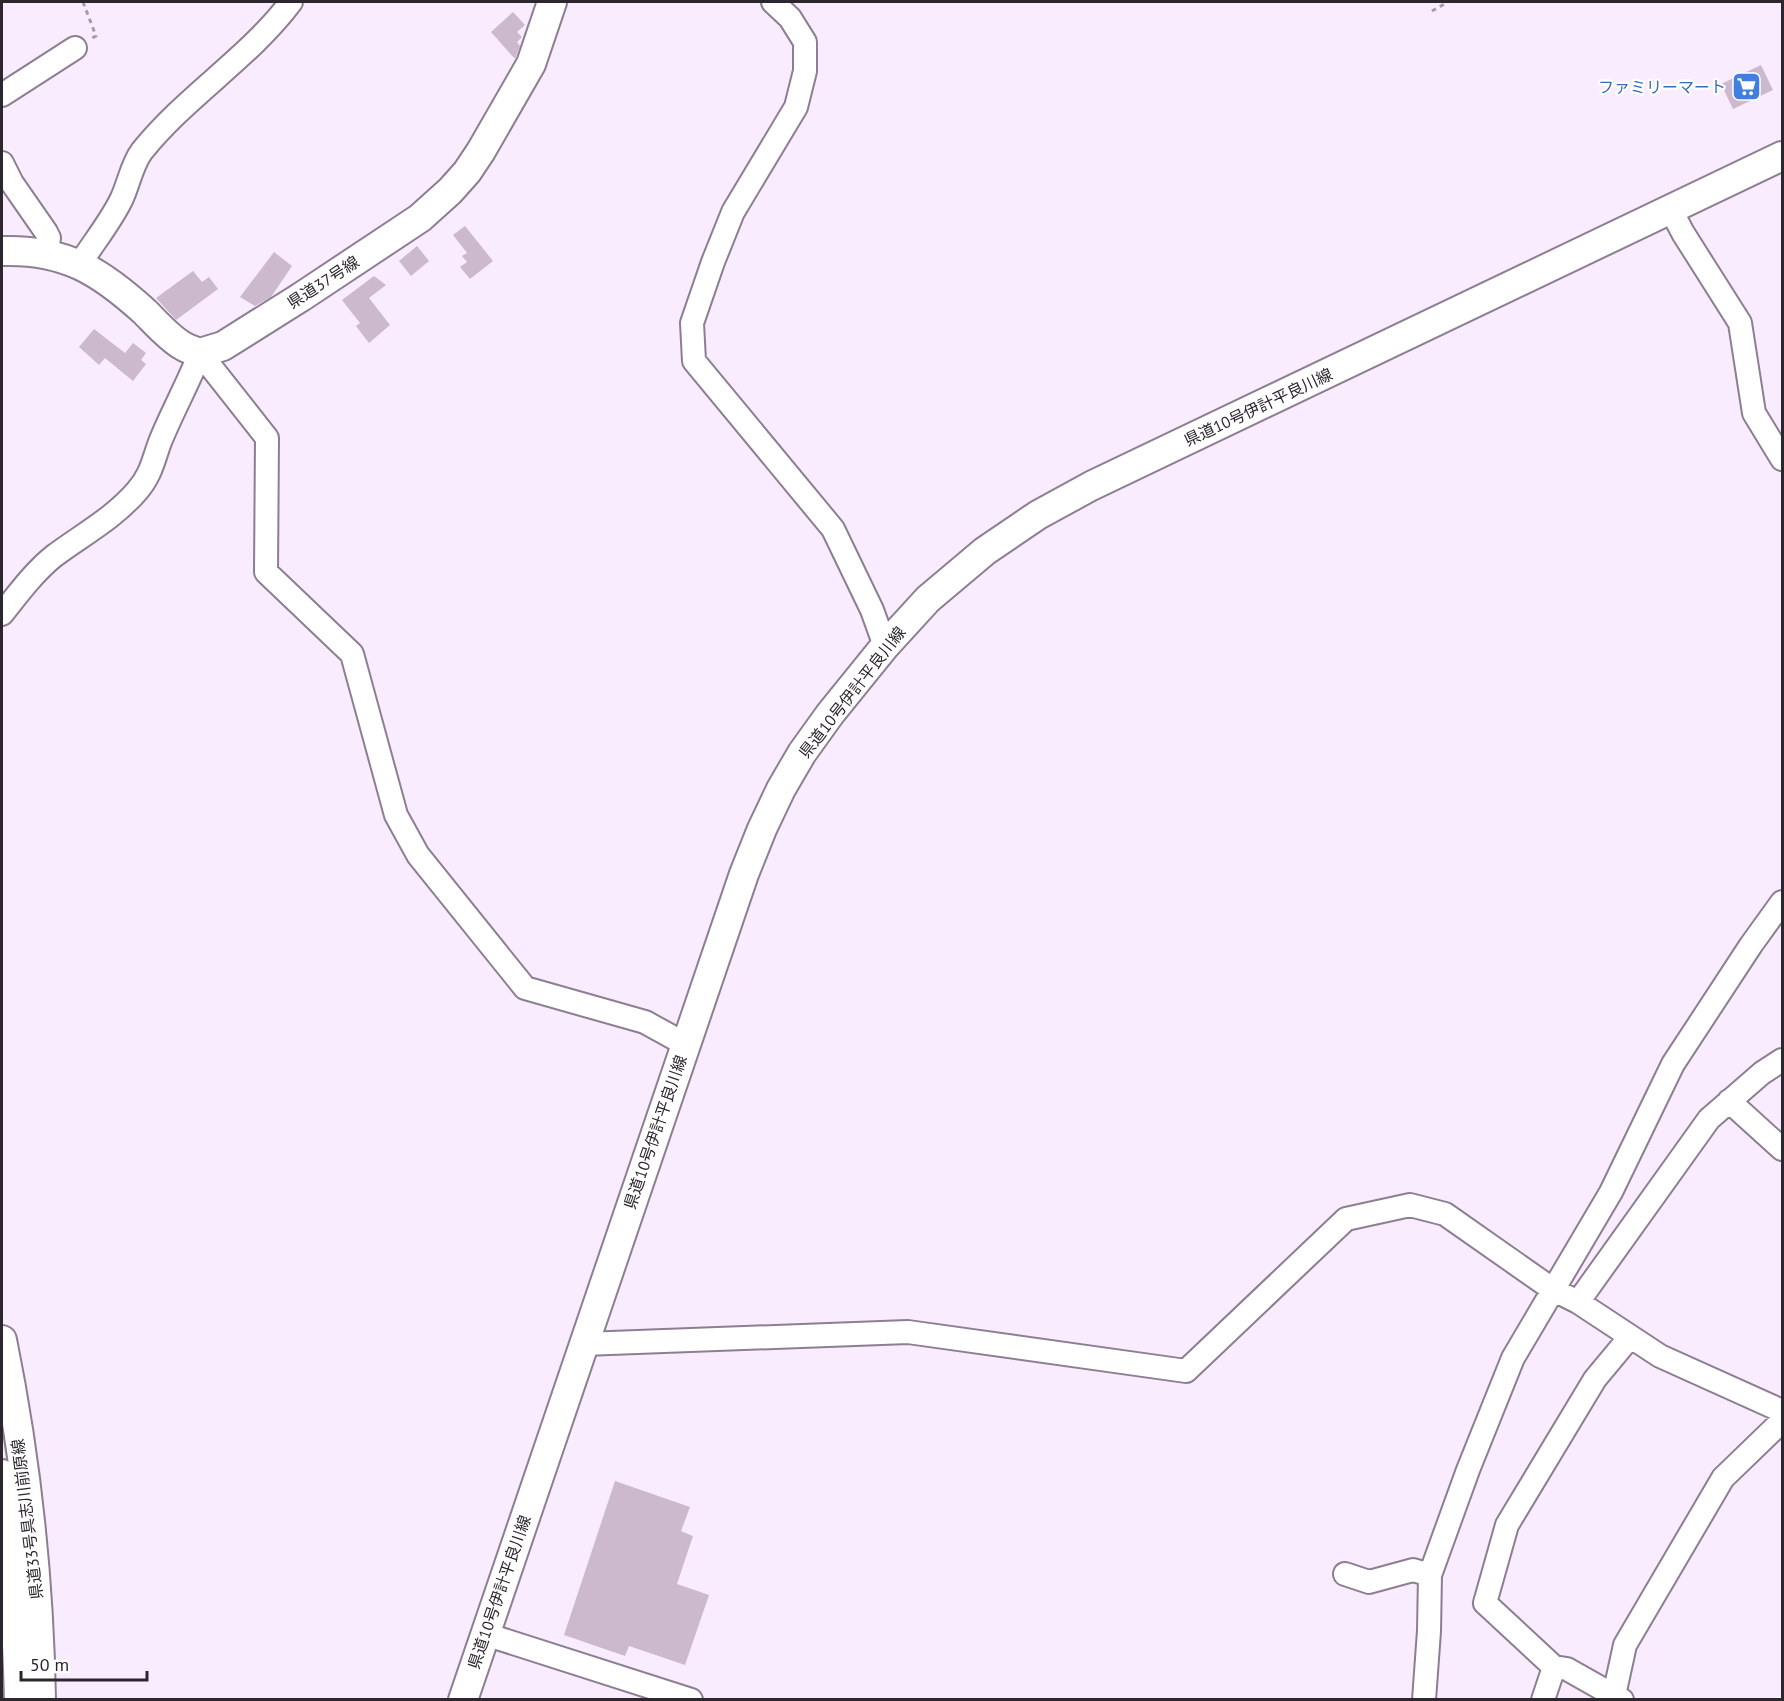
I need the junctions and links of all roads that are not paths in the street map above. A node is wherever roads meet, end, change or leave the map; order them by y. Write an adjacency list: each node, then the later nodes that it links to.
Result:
1 (291, 2): 11 (street)
2 (552, 2): 12 (main road, 県道37号線)
3 (773, 2): 15 (street)
4 (75, 48): 5 (street)
5 (2, 95)
6 (1782, 156): 8 (main road, 県道10号伊計平良川線)
7 (2, 163): 10 (street)
8 (1671, 210): 13 (street); 15 (main road, 県道10号伊計平良川線)
9 (2, 251): 10 (main road)
10 (46, 254): 11 (main road)
11 (80, 264): 12 (main road)
12 (200, 353): 14 (street); 17 (street)
13 (1782, 459)
14 (2, 614)
15 (885, 646): 17 (main road, 県道10号伊計平良川線)
16 (1782, 902): 21 (street)
17 (685, 1044): 25 (main road, 県道10号伊計平良川線)
18 (1782, 1060): 19 (street)
19 (1729, 1101): 20 (street); 22 (street)
20 (1782, 1149)
21 (1552, 1290): 22 (street); 25 (street); 31 (street)
22 (1578, 1302): 23 (street)
23 (1630, 1337): 26 (street); 33 (street)
24 (2, 1340): 36 (main road, 県道33号具志川前原線)
25 (584, 1344): 32 (main road, 県道10号伊計平良川線)
26 (1782, 1411)
27 (1782, 1421): 34 (street)
28 (2, 1474): 29 (main road, 県道33号具志川前原線)
29 (6, 1535): 35 (main road, 県道33号具志川前原線)
30 (1345, 1574): 31 (street)
31 (1430, 1575): 39 (street)
32 (485, 1634): 37 (main road, 県道10号伊計平良川線); 38 (street)
33 (1554, 1666): 34 (street); 40 (street)
34 (1617, 1698)
35 (19, 1700)
36 (41, 1700)
37 (463, 1700)
38 (691, 1700)
39 (1424, 1700)
40 (1543, 1700)

